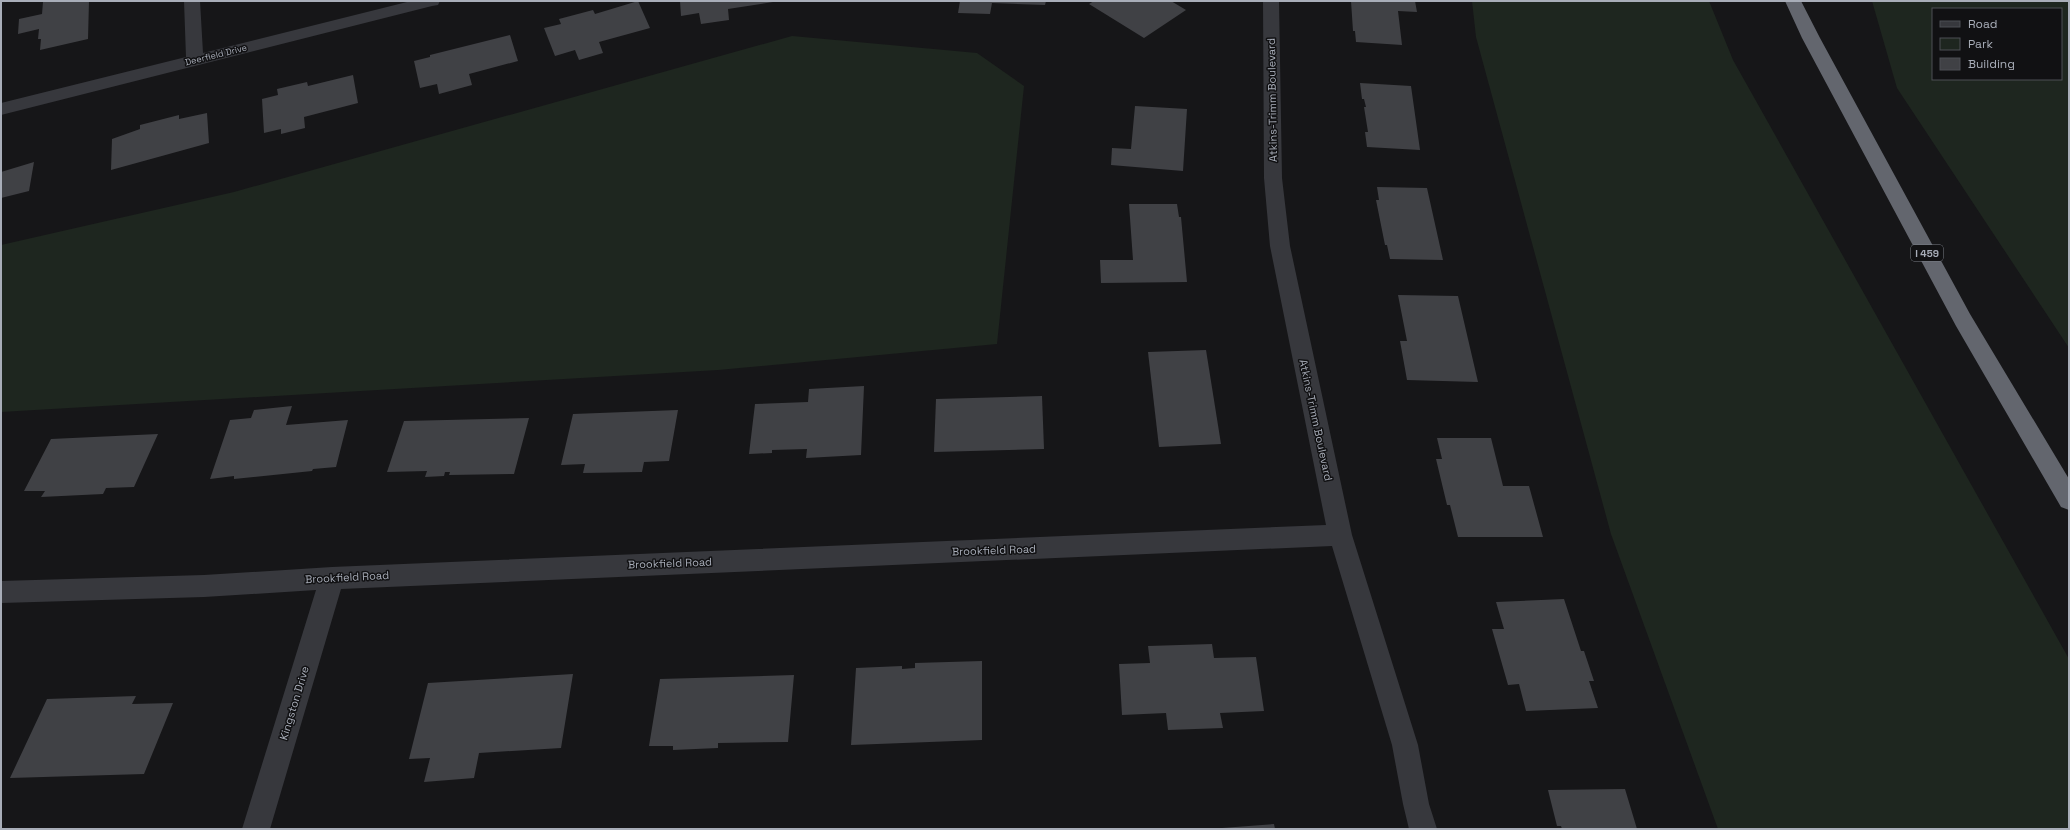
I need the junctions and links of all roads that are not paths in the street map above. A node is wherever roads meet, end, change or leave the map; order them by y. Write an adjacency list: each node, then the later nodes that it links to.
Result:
1 (192, 1): 5 (street)
2 (432, 1): 5 (street, Deerfield Drive)
3 (1271, 1): 8 (street, Atkins-Trimm Boulevard)
4 (1793, 1): 7 (highway, I 459)
5 (196, 60): 6 (street, Deerfield Drive)
6 (1, 109)
7 (2069, 500)
8 (1340, 535): 9 (street, Brookfield Road); 12 (street, Atkins-Trimm Boulevard)
9 (332, 578): 10 (street, Brookfield Road); 11 (street, Kingston Drive)
10 (1, 592)
11 (256, 829)
12 (1423, 829)

